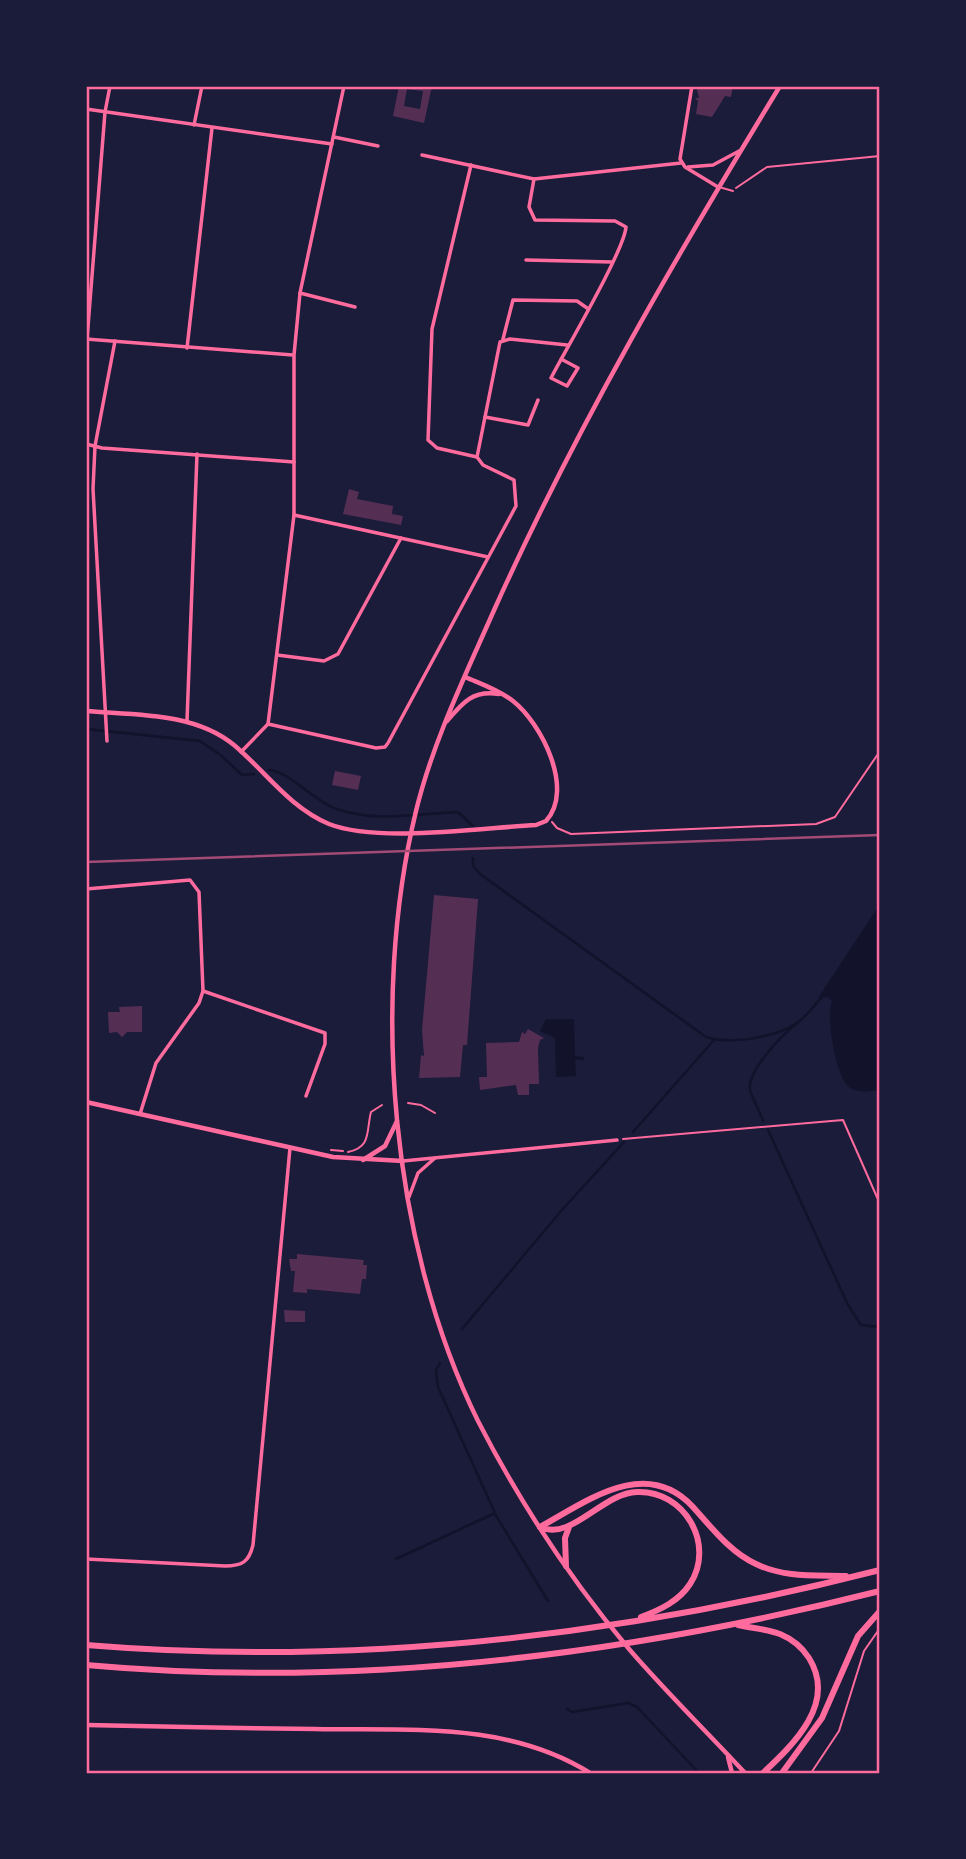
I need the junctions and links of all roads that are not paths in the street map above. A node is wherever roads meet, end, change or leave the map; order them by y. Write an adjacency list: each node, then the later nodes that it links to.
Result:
1 (110, 86): 7 (street)
2 (202, 86): 8 (street)
3 (344, 86): 10 (street)
4 (692, 86): 16 (street)
5 (780, 86): 13 (main road)
6 (86, 109): 7 (street)
7 (105, 112): 8 (street); 25 (street)
8 (194, 125): 9 (street)
9 (212, 128): 11 (street); 29 (street)
10 (334, 137): 11 (street); 12 (street)
11 (332, 144): 22 (street)
12 (378, 146)
13 (741, 150): 16 (street); 18 (main road)
14 (422, 155): 15 (street)
15 (471, 165): 17 (street); 37 (street)
16 (683, 165): 17 (street); 18 (street)
17 (534, 179): 21 (street)
18 (718, 187): 19 (lane); 43 (main road)
19 (733, 191)
20 (526, 260): 21 (street)
21 (612, 262): 24 (street)
22 (300, 293): 23 (street); 30 (street)
23 (355, 307)
24 (587, 308): 26 (street); 28 (street)
25 (86, 339): 27 (street)
26 (502, 340): 28 (street); 33 (street)
27 (115, 341): 29 (street); 35 (street)
28 (567, 345): 31 (street)
29 (187, 348): 30 (street)
30 (294, 355): 38 (street)
31 (561, 359): 31 (street)
32 (538, 400): 33 (street)
33 (485, 417): 37 (street)
34 (86, 444): 35 (street)
35 (95, 446): 36 (street); 46 (street)
36 (197, 454): 38 (street); 47 (street)
37 (478, 457): 41 (street)
38 (294, 462): 39 (street)
39 (294, 515): 40 (street); 42 (street)
40 (401, 538): 41 (street); 42 (street)
41 (488, 557): 49 (street)
42 (277, 655): 49 (street)
43 (465, 677): 44 (main road); 48 (main road)
44 (503, 694): 48 (main road); 51 (main road)
45 (86, 711): 46 (main road)
46 (107, 712): 47 (main road); 50 (street)
47 (187, 721): 51 (main road)
48 (447, 721): 57 (main road)
49 (268, 724): 51 (street)
50 (107, 741)
51 (241, 752)
52 (86, 889): 53 (street)
53 (203, 992): 54 (street); 56 (street)
54 (306, 1096)
55 (86, 1102): 56 (main road)
56 (140, 1114): 59 (main road)
57 (398, 1118): 61 (main road); 62 (main road)
58 (617, 1140): 60 (street)
59 (290, 1148): 61 (main road); 66 (street)
60 (437, 1157): 62 (street); 63 (street)
61 (362, 1160): 62 (main road)
62 (403, 1161): 63 (main road)
63 (409, 1197): 65 (main road)
64 (570, 1525): 65 (highway); 67 (highway); 72 (highway)
65 (540, 1527): 67 (main road); 69 (highway)
66 (86, 1559)
67 (566, 1566): 77 (main road)
68 (880, 1570): 69 (highway)
69 (855, 1577): 72 (highway)
70 (880, 1591): 73 (highway)
71 (880, 1611): 82 (highway)
72 (624, 1624): 74 (highway)
73 (732, 1625): 75 (highway); 81 (highway)
74 (86, 1645)
75 (86, 1665)
76 (86, 1725): 78 (main road)
77 (727, 1753): 79 (main road); 80 (main road)
78 (590, 1773)
79 (732, 1773)
80 (745, 1773)
81 (763, 1773)
82 (782, 1773)

